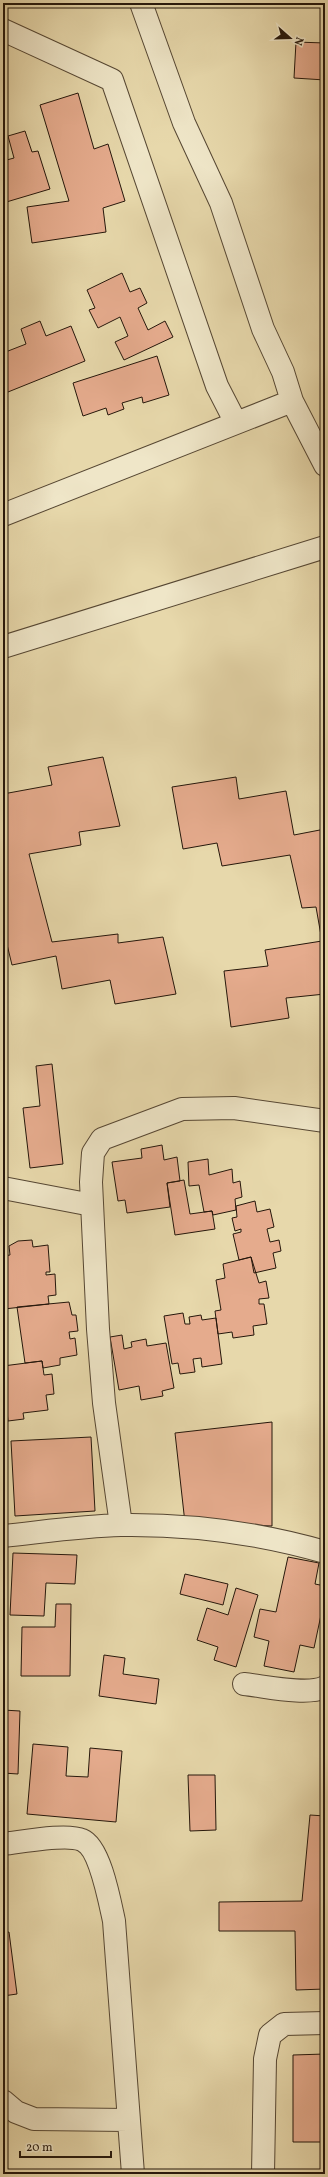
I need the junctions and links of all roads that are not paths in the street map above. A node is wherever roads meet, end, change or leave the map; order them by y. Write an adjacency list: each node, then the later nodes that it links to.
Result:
1 (141, 3): 3 (street)
2 (3, 30): 4 (street)
3 (292, 401): 4 (street); 5 (street)
4 (236, 423): 6 (street)
5 (325, 465)
6 (3, 516)
7 (325, 547): 8 (street)
8 (3, 647)
9 (325, 1121): 11 (street)
10 (3, 1188): 11 (street)
11 (92, 1205): 12 (street)
12 (121, 1525): 13 (street); 14 (street)
13 (3, 1536)
14 (325, 1552)
15 (244, 1684): 16 (street)
16 (325, 1686)
17 (3, 1844): 20 (street)
18 (325, 2023): 22 (street)
19 (3, 2102): 20 (street)
20 (128, 2120): 21 (street)
21 (133, 2174)
22 (263, 2174)

